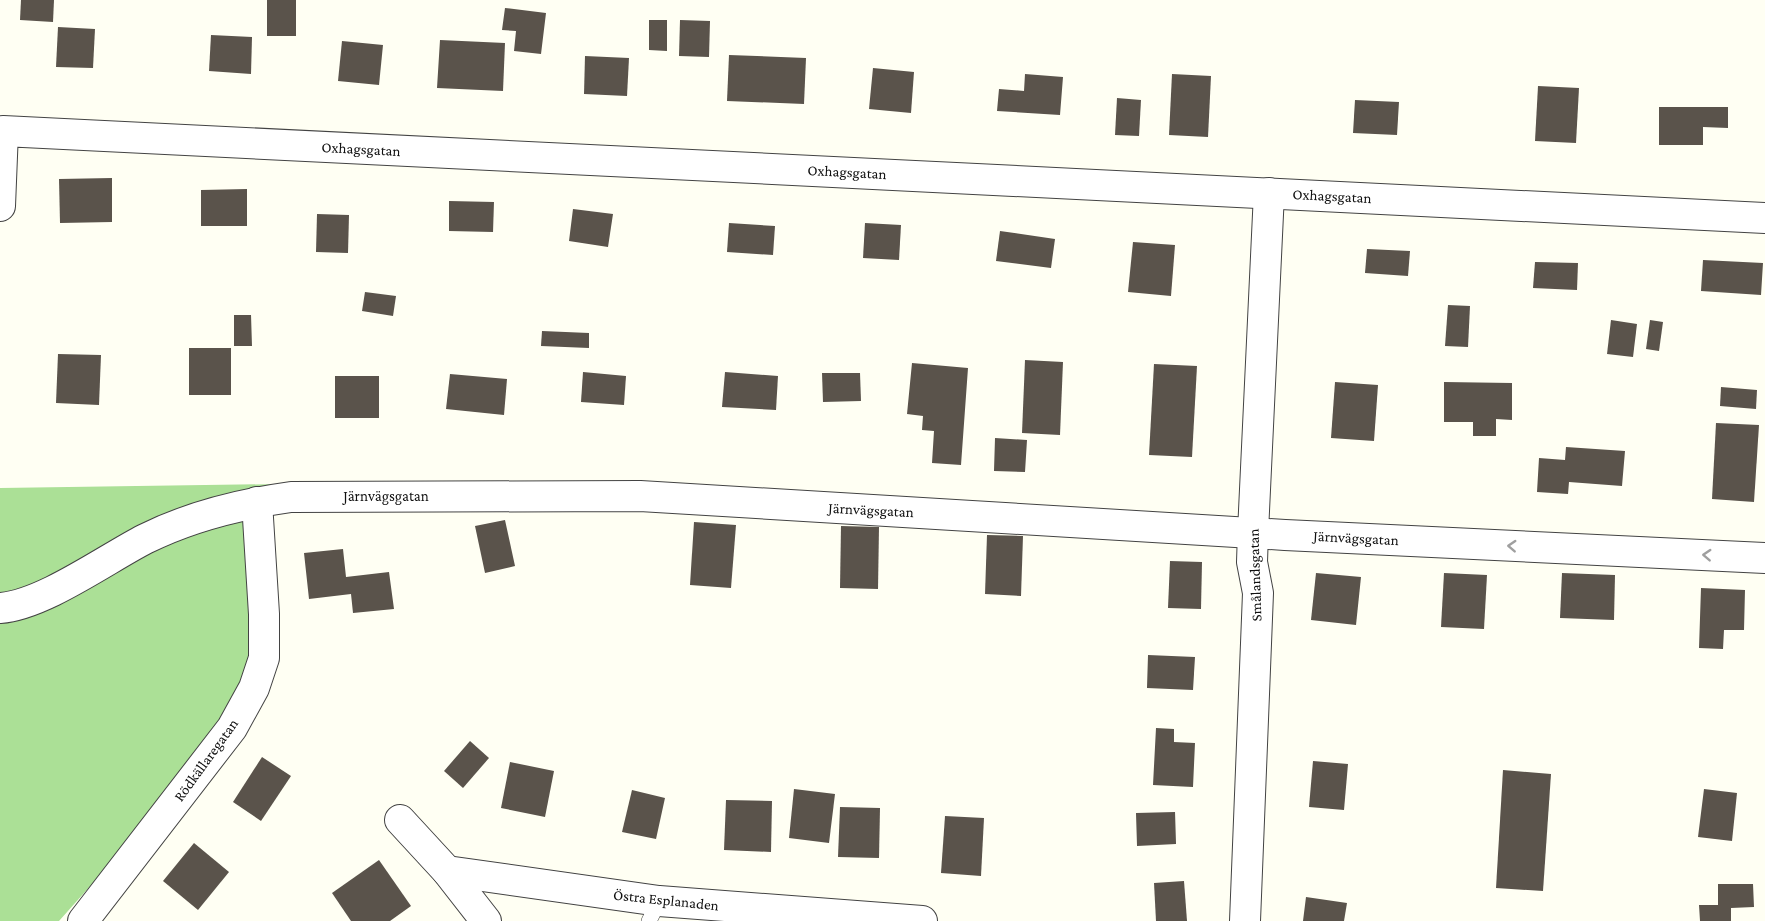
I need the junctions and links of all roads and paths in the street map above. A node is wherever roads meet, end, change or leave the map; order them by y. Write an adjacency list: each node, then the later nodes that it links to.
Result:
1 (1269, 193): 2 (street, Oxhagsgatan); 3 (street, Oxhagsgatan); 5 (street, Smålandsgatan)
2 (0, 206)
3 (1765, 218)
4 (257, 502): 5 (street, Järnvägsgatan); 7 (street, Järnvägsgatan); 11 (street, Rödkällaregatan)
5 (1253, 532): 6 (street, Järnvägsgatan, one-way to 5); 14 (street, Smålandsgatan)
6 (1765, 558)
7 (0, 608)
8 (400, 820): 9 (street)
9 (447, 871): 10 (street, Östra Esplanaden); 12 (street)
10 (654, 911): 13 (street, Östra Esplanaden)
11 (84, 921)
12 (486, 921)
13 (922, 921)
14 (1245, 921)

